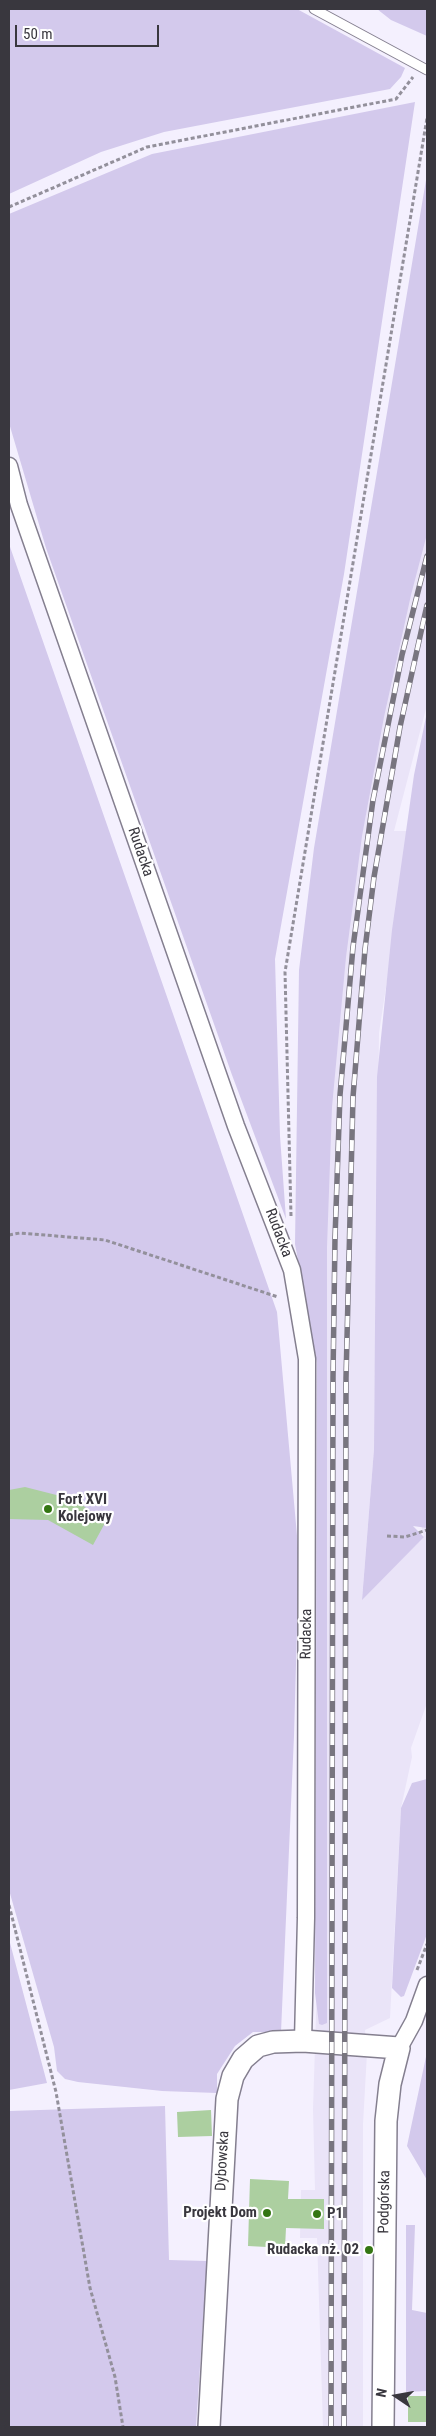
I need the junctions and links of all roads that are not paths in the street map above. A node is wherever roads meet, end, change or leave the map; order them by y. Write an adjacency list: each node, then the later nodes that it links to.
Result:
1 (314, 9): 2 (lane)
2 (424, 68)
3 (9, 466): 5 (street, Rudacka)
4 (427, 1985): 6 (street, Podgórska)
5 (303, 2041): 6 (street, Dybowska); 7 (street, Dybowska)
6 (399, 2048): 8 (street, Podgórska)
7 (209, 2427)
8 (383, 2427)

